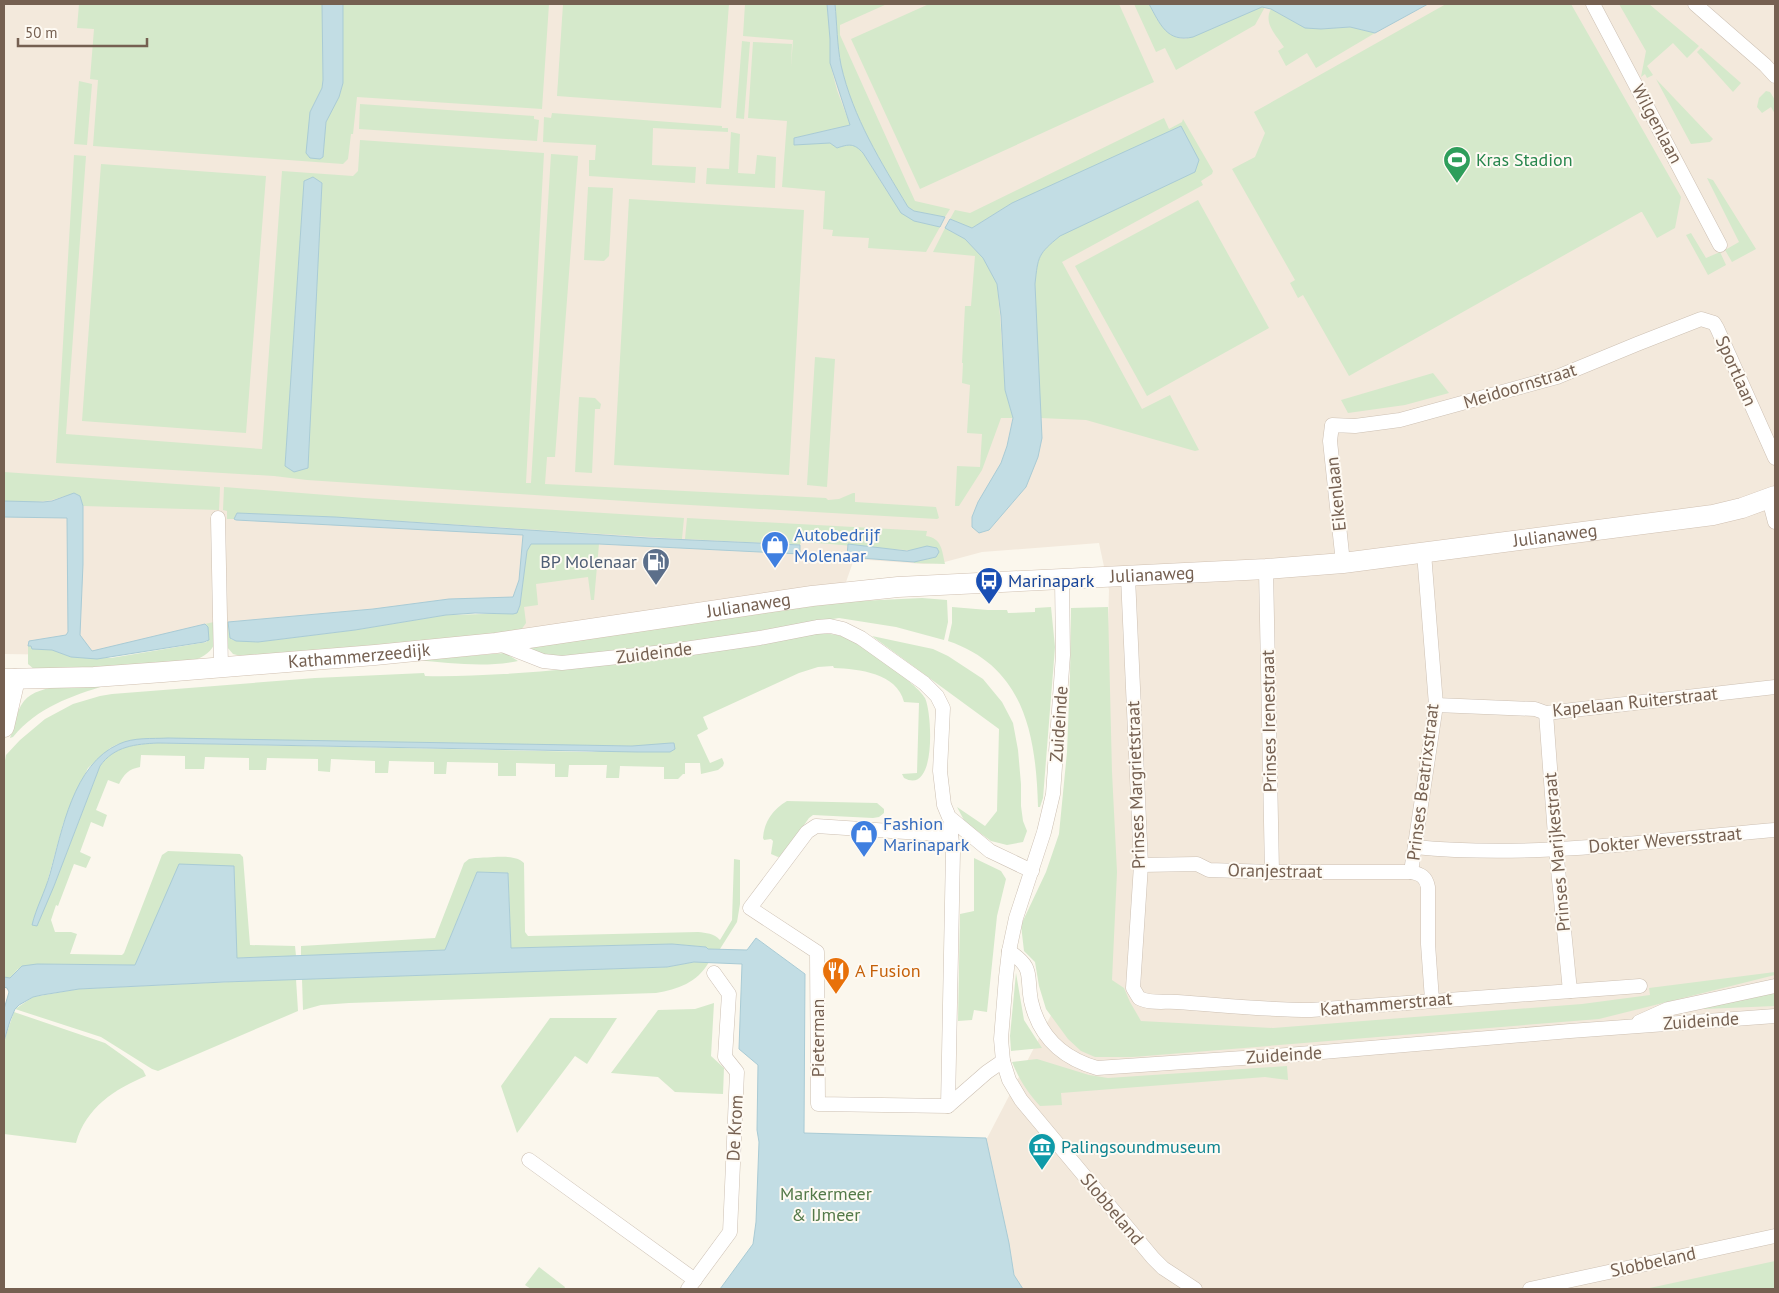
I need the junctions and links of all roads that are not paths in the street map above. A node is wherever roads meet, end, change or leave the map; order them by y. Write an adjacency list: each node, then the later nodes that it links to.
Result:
1 (1593, 4): 4 (street, Wilgenlaan)
2 (1695, 4): 3 (street)
3 (1774, 72)
4 (1720, 245)
5 (1702, 319): 6 (street, Meidoornstraat); 7 (street, Sportlaan)
6 (1332, 425): 12 (street, Eikenlaan)
7 (1775, 458)
8 (1772, 498): 10 (street); 11 (main road, Julianaweg)
9 (218, 518): 17 (street)
10 (1775, 522)
11 (1424, 553): 12 (main road, Julianaweg); 20 (street, Prinses Beatrixstraat)
12 (1343, 563): 13 (main road, Julianaweg)
13 (1266, 569): 14 (main road, Julianaweg); 30 (street, Prinses Irenestraat)
14 (1128, 577): 15 (main road, Julianaweg); 28 (street, Prinses Margrietstraat)
15 (1062, 579): 16 (main road, Julianaweg); 29 (street, Zuideinde)
16 (496, 643): 17 (main road, Kathammerzeedijk); 23 (street, Zuideinde)
17 (221, 667): 18 (main road, Kathammerzeedijk)
18 (9, 679): 22 (main road)
19 (1775, 686): 21 (street, Kapelaan Ruiterstraat)
20 (1436, 705): 21 (street, Kapelaan Ruiterstraat); 26 (street, Prinses Beatrixstraat)
21 (1546, 713): 27 (street, Prinses Marijkestraat)
22 (4, 727)
23 (949, 818): 25 (street); 29 (street)
24 (1775, 830): 27 (street, Dokter Weversstraat)
25 (951, 835): 43 (street); 43 (street, Pieterman)
26 (1415, 847): 27 (street, Dokter Weversstraat); 31 (street, Prinses Beatrixstraat)
27 (1556, 849): 36 (street, Prinses Marijkestraat)
28 (1141, 865): 30 (street, Oranjestraat); 37 (street, Prinses Margrietstraat)
29 (1032, 871): 32 (street, Zuideinde)
30 (1272, 872): 31 (street, Oranjestraat)
31 (1411, 872): 38 (street, Prinses Beatrixstraat)
32 (1009, 952): 40 (street, Zuideinde); 41 (street, Zuideinde)
33 (714, 973): 46 (street, De Krom)
34 (1640, 986): 36 (street, Kathammerstraat)
35 (1775, 986): 40 (street, Zuideinde)
36 (1570, 990): 38 (street, Kathammerstraat)
37 (1135, 994): 38 (street, Kathammerstraat)
38 (1432, 1000)
39 (1775, 1016): 40 (street, Zuideinde)
40 (1628, 1026)
41 (1001, 1039): 42 (street, Slobbeland)
42 (1002, 1061): 43 (street); 47 (street, Slobbeland)
43 (948, 1106)
44 (529, 1160): 46 (street, De Krom)
45 (1775, 1236): 48 (street, Slobbeland)
46 (691, 1285)
47 (1196, 1289)
48 (1530, 1289)

